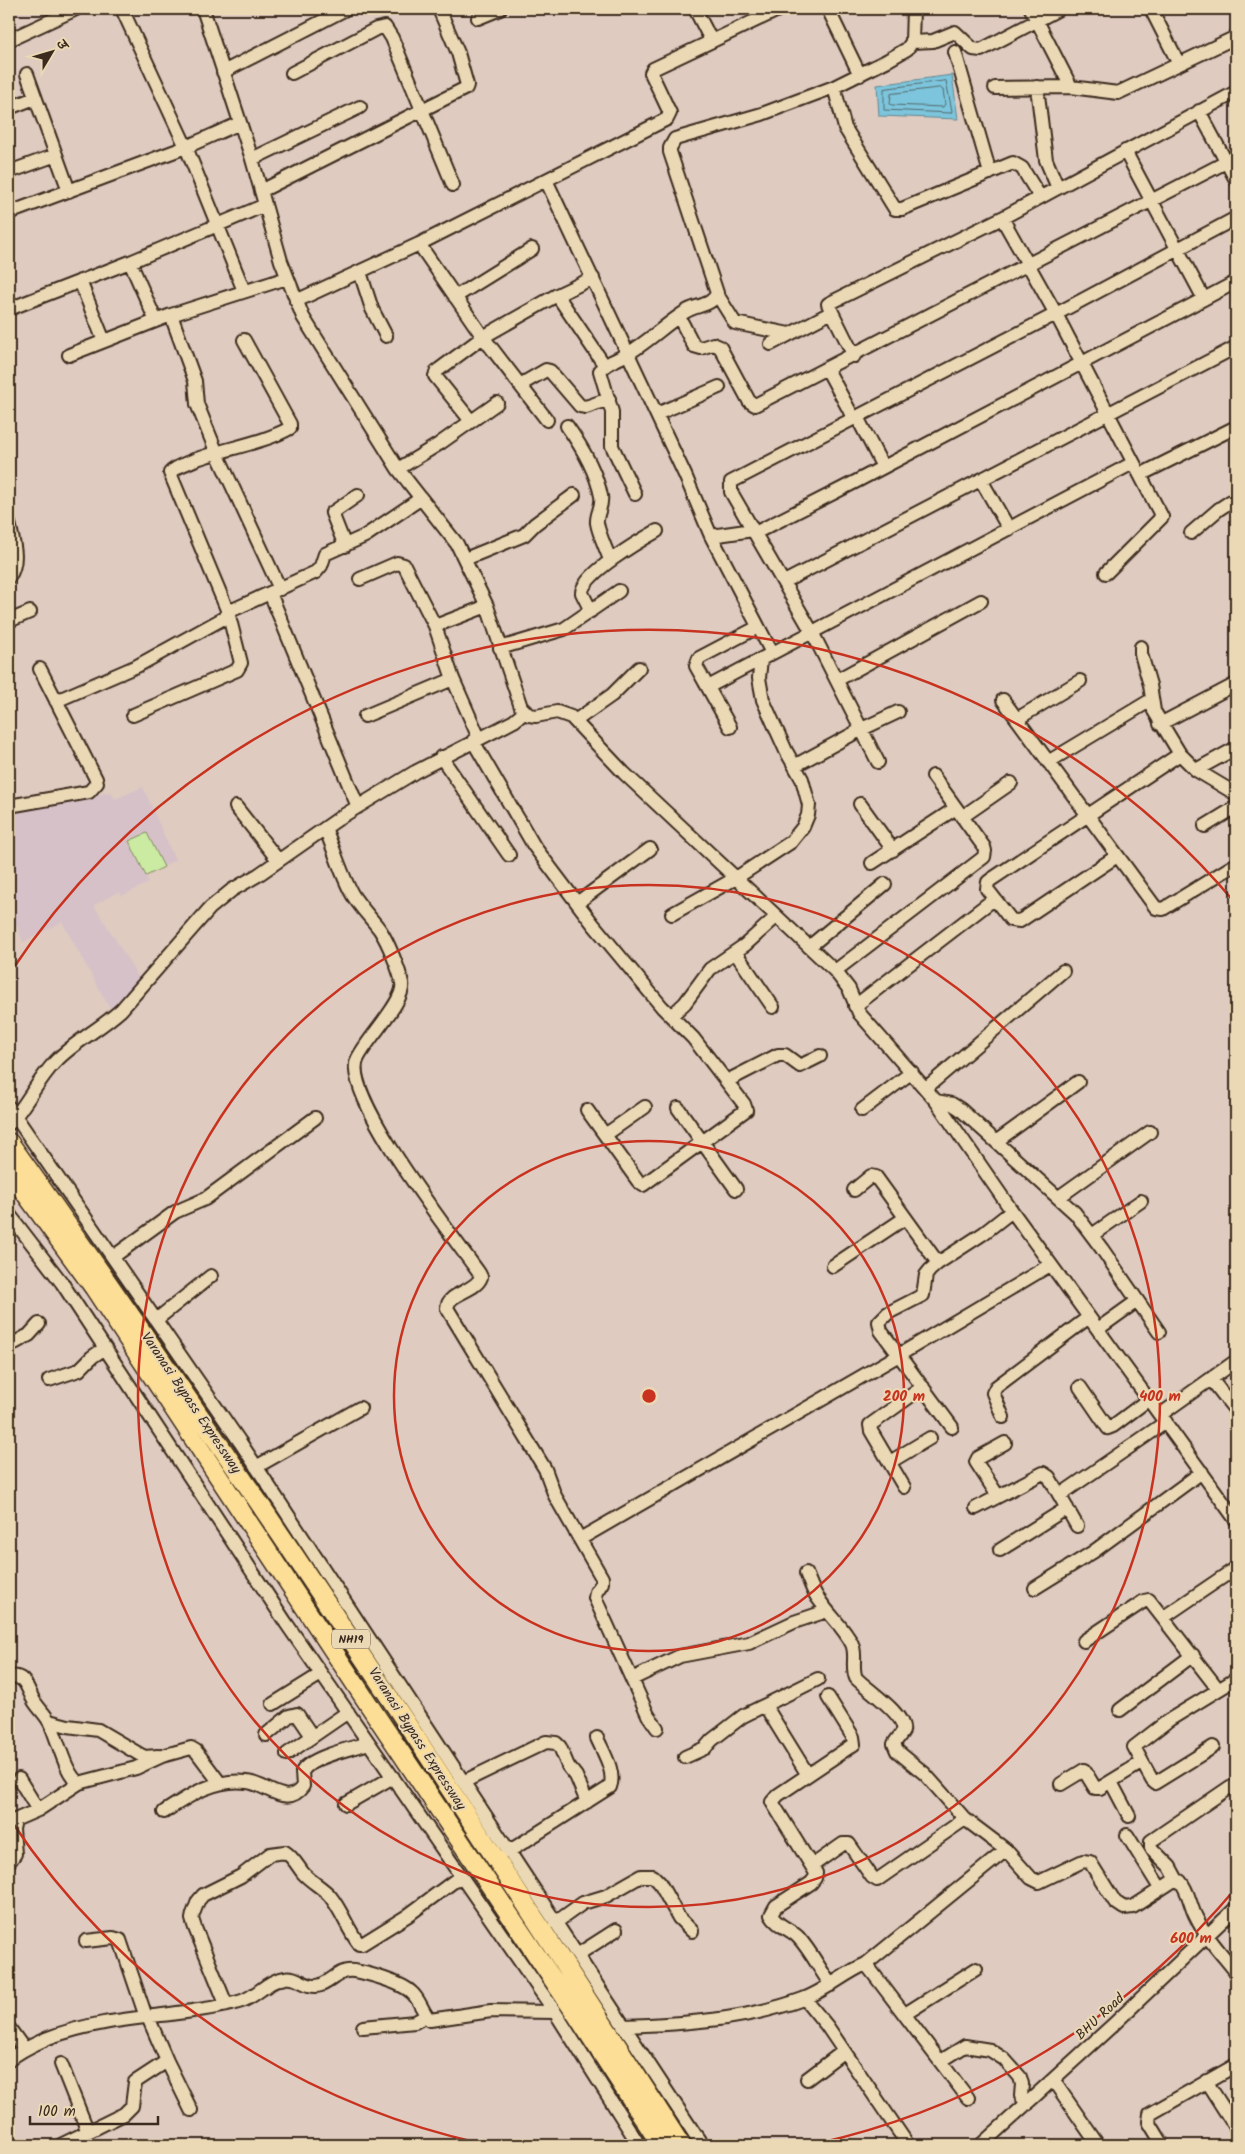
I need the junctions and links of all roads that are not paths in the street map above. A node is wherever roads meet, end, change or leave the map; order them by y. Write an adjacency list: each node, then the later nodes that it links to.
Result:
1 (122, 9): 36 (street)
2 (203, 9): 21 (street)
3 (346, 9): 21 (street)
4 (438, 9): 33 (street)
5 (500, 9): 14 (street)
6 (695, 9): 17 (street)
7 (780, 9): 17 (street)
8 (828, 9): 24 (street)
9 (913, 9): 18 (street)
10 (1059, 9): 13 (street)
11 (1152, 9): 20 (street)
12 (70, 10): 16 (street)
13 (1035, 14): 18 (street); 27 (street)
14 (478, 18)
15 (1236, 36): 20 (street)
16 (9, 40)
17 (711, 40): 43 (street)
18 (912, 42): 24 (street)
19 (955, 52): 42 (street)
20 (1180, 64): 27 (street)
21 (223, 72): 35 (street)
22 (292, 73): 33 (street)
23 (27, 74): 30 (street)
24 (860, 74): 25 (street)
25 (834, 87): 42 (street); 69 (street)
26 (1037, 87): 27 (street); 28 (street); 46 (street)
27 (1071, 87)
28 (995, 88)
29 (1236, 92): 34 (street)
30 (35, 98): 32 (street); 38 (street)
31 (360, 107): 40 (street)
32 (9, 108)
33 (422, 110): 45 (street); 47 (street)
34 (1200, 111): 37 (street); 39 (street)
35 (240, 123): 36 (street); 40 (street)
36 (186, 147): 48 (street); 55 (street)
37 (1125, 151): 46 (street); 50 (street)
38 (56, 155): 41 (street); 48 (street)
39 (1231, 159): 44 (street); 50 (street)
40 (252, 160): 47 (street)
41 (9, 172)
42 (990, 172): 49 (street)
43 (546, 180): 56 (street); 63 (street)
44 (1236, 180)
45 (453, 185)
46 (1058, 188): 49 (street)
47 (261, 190): 51 (street)
48 (69, 191): 52 (street)
49 (1040, 197): 53 (street)
50 (1151, 200): 57 (street); 60 (street)
51 (265, 205): 55 (street); 62 (street)
52 (9, 213)
53 (1002, 218): 60 (street); 73 (street)
54 (1236, 218): 57 (street)
55 (217, 225): 59 (street); 66 (street)
56 (419, 244): 61 (street); 68 (street)
57 (1179, 248): 70 (street); 74 (street)
58 (532, 250): 68 (street)
59 (130, 262): 64 (street); 77 (street)
60 (1026, 264): 74 (street); 87 (street)
61 (360, 272): 71 (street); 79 (street)
62 (287, 278): 66 (street); 71 (street)
63 (593, 278): 67 (street); 85 (street)
64 (80, 281): 72 (street); 82 (street)
65 (1236, 282): 70 (street)
66 (244, 291): 75 (street)
67 (557, 295): 80 (street); 89 (street)
68 (455, 297): 80 (street)
69 (715, 297): 76 (street); 78 (street)
70 (1204, 299): 88 (street)
71 (296, 301): 104 (street)
72 (9, 309)
73 (832, 312): 78 (street); 87 (street)
74 (1056, 314): 88 (street); 97 (street)
75 (170, 315): 77 (street); 102 (street)
76 (679, 317): 85 (street); 90 (street)
77 (156, 320): 82 (street)
78 (789, 334): 83 (street)
79 (386, 336)
80 (483, 337): 91 (street); 99 (street)
81 (244, 340): 102 (street)
82 (104, 341): 86 (street)
83 (771, 344)
84 (1236, 348): 96 (street)
85 (628, 353): 89 (street); 95 (street)
86 (69, 355)
87 (854, 356): 90 (street)
88 (1081, 363): 96 (street); 103 (street)
89 (605, 366): 93 (street)
90 (828, 369): 97 (street)
91 (520, 385): 93 (street); 98 (street)
92 (719, 387): 95 (street)
93 (609, 399): 107 (street)
94 (497, 403): 99 (street)
95 (657, 414): 117 (street)
96 (1107, 414): 105 (street); 106 (street)
97 (855, 418): 103 (street); 115 (street)
98 (547, 420)
99 (471, 421): 104 (street)
100 (567, 426): 120 (street)
101 (1236, 427): 105 (street)
102 (216, 452): 125 (street); 130 (street)
103 (884, 467): 115 (street)
104 (398, 469): 111 (street)
105 (1137, 469): 113 (street); 121 (street)
106 (981, 480): 113 (street); 124 (street)
107 (635, 494)
108 (358, 495): 118 (street)
109 (574, 495): 119 (street)
110 (1236, 498): 116 (street)
111 (420, 499): 118 (street); 119 (street)
112 (9, 524): 122 (street)
113 (1009, 529): 135 (street)
114 (656, 531): 120 (street)
115 (754, 531): 117 (street); 124 (street)
116 (1192, 533)
117 (711, 536): 134 (street)
118 (345, 546): 125 (street)
119 (465, 559): 128 (street)
120 (610, 560): 131 (street)
121 (1106, 573)
122 (9, 577)
123 (360, 579): 133 (street)
124 (784, 582): 135 (street)
125 (275, 591): 130 (street); 172 (street)
126 (619, 591): 131 (street)
127 (981, 601): 142 (street)
128 (487, 606): 133 (street); 137 (street)
129 (30, 612): 132 (street)
130 (228, 612): 146 (street); 151 (street)
131 (591, 612): 137 (street)
132 (9, 621)
133 (434, 626): 141 (street)
134 (758, 627): 138 (street); 145 (street)
135 (812, 632): 138 (street); 142 (street)
136 (1141, 647): 148 (street)
137 (500, 648): 149 (street)
138 (767, 656): 145 (street); 164 (street)
139 (639, 668): 154 (street)
140 (40, 669): 146 (street)
141 (453, 679): 152 (street); 158 (street)
142 (837, 680): 157 (street)
143 (1080, 681): 153 (street)
144 (1236, 684): 155 (street)
145 (708, 687): 156 (street)
146 (56, 700): 170 (street)
147 (1003, 700): 153 (street)
148 (1151, 700): 155 (street); 163 (street)
149 (525, 712): 154 (street); 158 (street)
150 (898, 712): 157 (street)
151 (132, 715)
152 (365, 716)
153 (1017, 719): 163 (street)
154 (575, 722): 185 (street)
155 (1160, 724): 160 (street)
156 (730, 727)
157 (862, 729): 162 (street); 164 (street)
158 (476, 740): 161 (street); 188 (street)
159 (1236, 748): 165 (street)
160 (1180, 754): 165 (street); 175 (street)
161 (441, 757): 172 (street); 180 (street)
162 (878, 762)
163 (1048, 762): 175 (street)
164 (796, 766): 185 (street)
165 (1196, 770): 168 (street)
166 (933, 776): 174 (street)
167 (1011, 783): 174 (street)
168 (1236, 794)
169 (860, 804): 179 (street)
170 (9, 806)
171 (236, 807): 182 (street)
172 (358, 807): 177 (street)
173 (1236, 807): 176 (street)
174 (959, 812): 179 (street); 194 (street)
175 (1088, 815): 181 (street); 187 (street)
176 (1205, 826)
177 (325, 828): 182 (street); 261 (street)
178 (650, 849): 188 (street)
179 (893, 850): 183 (street)
180 (509, 855)
181 (1117, 856): 184 (street); 187 (street)
182 (278, 860): 208 (street)
183 (872, 863)
184 (1236, 864)
185 (736, 878): 189 (street); 190 (street)
186 (885, 884): 191 (street)
187 (994, 899): 195 (street)
188 (577, 903): 197 (street)
189 (672, 914)
190 (776, 917): 191 (street); 192 (street)
191 (809, 947): 194 (street)
192 (735, 952): 196 (street); 197 (street)
193 (1063, 970): 202 (street)
194 (835, 971): 195 (street)
195 (855, 1006): 199 (street)
196 (773, 1007)
197 (671, 1016): 200 (street)
198 (820, 1056): 200 (street)
199 (912, 1072): 202 (street); 207 (street)
200 (726, 1082): 213 (street)
201 (1078, 1082): 214 (street)
202 (926, 1088): 203 (street)
203 (936, 1101): 214 (street); 220 (street)
204 (645, 1107): 211 (street)
205 (678, 1108): 213 (street)
206 (587, 1110): 211 (street)
207 (862, 1110)
208 (11, 1116): 224 (street)
209 (315, 1118): 224 (street)
210 (1150, 1132): 218 (street)
211 (605, 1135): 213 (street)
212 (9, 1142): 353 (highway, Varanasi Bypass Expressway / NH19)
213 (702, 1142): 216 (street)
214 (997, 1142): 218 (street)
215 (9, 1171): 352 (highway, Varanasi Bypass Expressway / NH19)
216 (736, 1189)
217 (854, 1190): 222 (street)
218 (1059, 1198): 223 (street)
219 (1141, 1201): 223 (street)
220 (1012, 1211): 225 (street); 226 (street)
221 (9, 1214): 236 (street)
222 (906, 1218): 225 (street); 227 (street)
223 (1092, 1235): 229 (street)
224 (113, 1257): 231 (street)
225 (938, 1263): 237 (street)
226 (1050, 1265): 230 (street); 237 (street)
227 (833, 1266)
228 (211, 1276): 231 (street)
229 (1137, 1301): 233 (street); 234 (street)
230 (1089, 1317): 233 (street); 246 (street)
231 (156, 1320): 252 (street)
232 (40, 1324): 235 (street)
233 (1098, 1329): 243 (street)
234 (1159, 1332)
235 (9, 1346)
236 (105, 1348): 240 (street); 270 (street)
237 (899, 1355): 241 (street); 261 (street)
238 (1236, 1361): 239 (street)
239 (1211, 1379): 245 (street); 247 (street)
240 (49, 1380)
241 (923, 1387): 248 (street); 251 (street)
242 (1080, 1387): 243 (street)
243 (1149, 1399): 247 (street)
244 (360, 1408): 252 (street)
245 (1236, 1411)
246 (1003, 1417)
247 (1163, 1419): 253 (street); 255 (street)
248 (952, 1427)
249 (930, 1438): 251 (street)
250 (1005, 1443): 256 (street)
251 (890, 1462): 254 (street)
252 (256, 1467): 296 (street)
253 (1202, 1472): 259 (street); 265 (street)
254 (904, 1486)
255 (1060, 1495): 256 (street); 258 (street)
256 (998, 1496): 257 (street)
257 (976, 1508)
258 (1067, 1508): 260 (street); 262 (street)
259 (1236, 1520)
260 (1077, 1526)
261 (580, 1539): 273 (street)
262 (1000, 1550)
263 (1236, 1568): 267 (street)
264 (806, 1573): 266 (street)
265 (1035, 1588)
266 (827, 1611): 273 (street); 306 (street)
267 (1164, 1617): 268 (street); 269 (street)
268 (1084, 1641)
269 (1193, 1655): 275 (street); 279 (street)
270 (321, 1674): 277 (street); 280 (street)
271 (9, 1677): 281 (street)
272 (1236, 1678): 275 (street)
273 (632, 1679): 282 (street)
274 (818, 1679): 278 (street)
275 (1218, 1689): 291 (street)
276 (828, 1697): 292 (street)
277 (274, 1704)
278 (766, 1707): 290 (street); 292 (street)
279 (1120, 1710)
280 (348, 1712): 284 (street); 286 (street)
281 (49, 1721): 289 (street); 298 (street)
282 (657, 1728)
283 (266, 1734): 284 (street)
284 (312, 1736): 288 (street)
285 (597, 1738): 301 (street)
286 (369, 1743): 293 (street); 295 (street)
287 (1213, 1747): 291 (street)
288 (287, 1754)
289 (162, 1756): 295 (street); 298 (street)
290 (685, 1757)
291 (1142, 1763): 297 (street)
292 (808, 1775): 311 (street)
293 (393, 1777): 302 (street); 312 (street)
294 (19, 1779): 303 (street)
295 (220, 1782): 304 (street)
296 (463, 1782): 301 (street); 309 (street)
297 (1111, 1782): 299 (street); 305 (street)
298 (79, 1783): 303 (street)
299 (1061, 1784)
300 (1236, 1788): 313 (street)
301 (587, 1802): 309 (street)
302 (346, 1804)
303 (38, 1810): 310 (street)
304 (164, 1812)
305 (1129, 1816)
306 (965, 1819): 308 (street); 311 (street)
307 (1127, 1835): 314 (street)
308 (1006, 1850): 314 (street); 322 (street)
309 (508, 1852): 316 (street)
310 (9, 1862)
311 (813, 1865): 325 (street)
312 (461, 1876): 327 (street); 328 (street)
313 (1177, 1880): 314 (street); 319 (street)
314 (1160, 1888)
315 (1236, 1908): 319 (street, BHU Road)
316 (555, 1923): 318 (street); 321 (street)
317 (616, 1930): 321 (street)
318 (692, 1931)
319 (1207, 1936): 324 (street); 343 (street, BHU Road)
320 (86, 1941): 331 (street)
321 (577, 1956): 332 (street)
322 (866, 1964): 325 (street); 329 (street)
323 (976, 1969): 329 (street)
324 (1236, 1972)
325 (831, 1986): 326 (street)
326 (805, 1999): 332 (street); 336 (street)
327 (226, 2004): 330 (street); 331 (street)
328 (555, 2012): 330 (street); 351 (street)
329 (905, 2014): 338 (street)
330 (426, 2016): 333 (street)
331 (147, 2017): 335 (street); 339 (street)
332 (623, 2026): 354 (street)
333 (363, 2027)
334 (9, 2028): 335 (street)
335 (24, 2049): 337 (street)
336 (844, 2051): 342 (street); 355 (street)
337 (9, 2060)
338 (941, 2061): 345 (street); 346 (street)
339 (167, 2062): 347 (street); 349 (street)
340 (62, 2064): 349 (street)
341 (1236, 2065): 344 (street)
342 (807, 2079)
343 (1052, 2080): 346 (street, BHU Road); 357 (street)
344 (1206, 2081): 348 (street); 358 (street)
345 (968, 2098)
346 (1027, 2104): 356 (street, BHU Road)
347 (191, 2110)
348 (1236, 2128)
349 (88, 2132): 350 (street)
350 (61, 2145)
351 (638, 2145)
352 (661, 2145)
353 (681, 2145)
354 (702, 2145)
355 (908, 2145)
356 (981, 2145)
357 (1098, 2145)
358 (1163, 2145)

